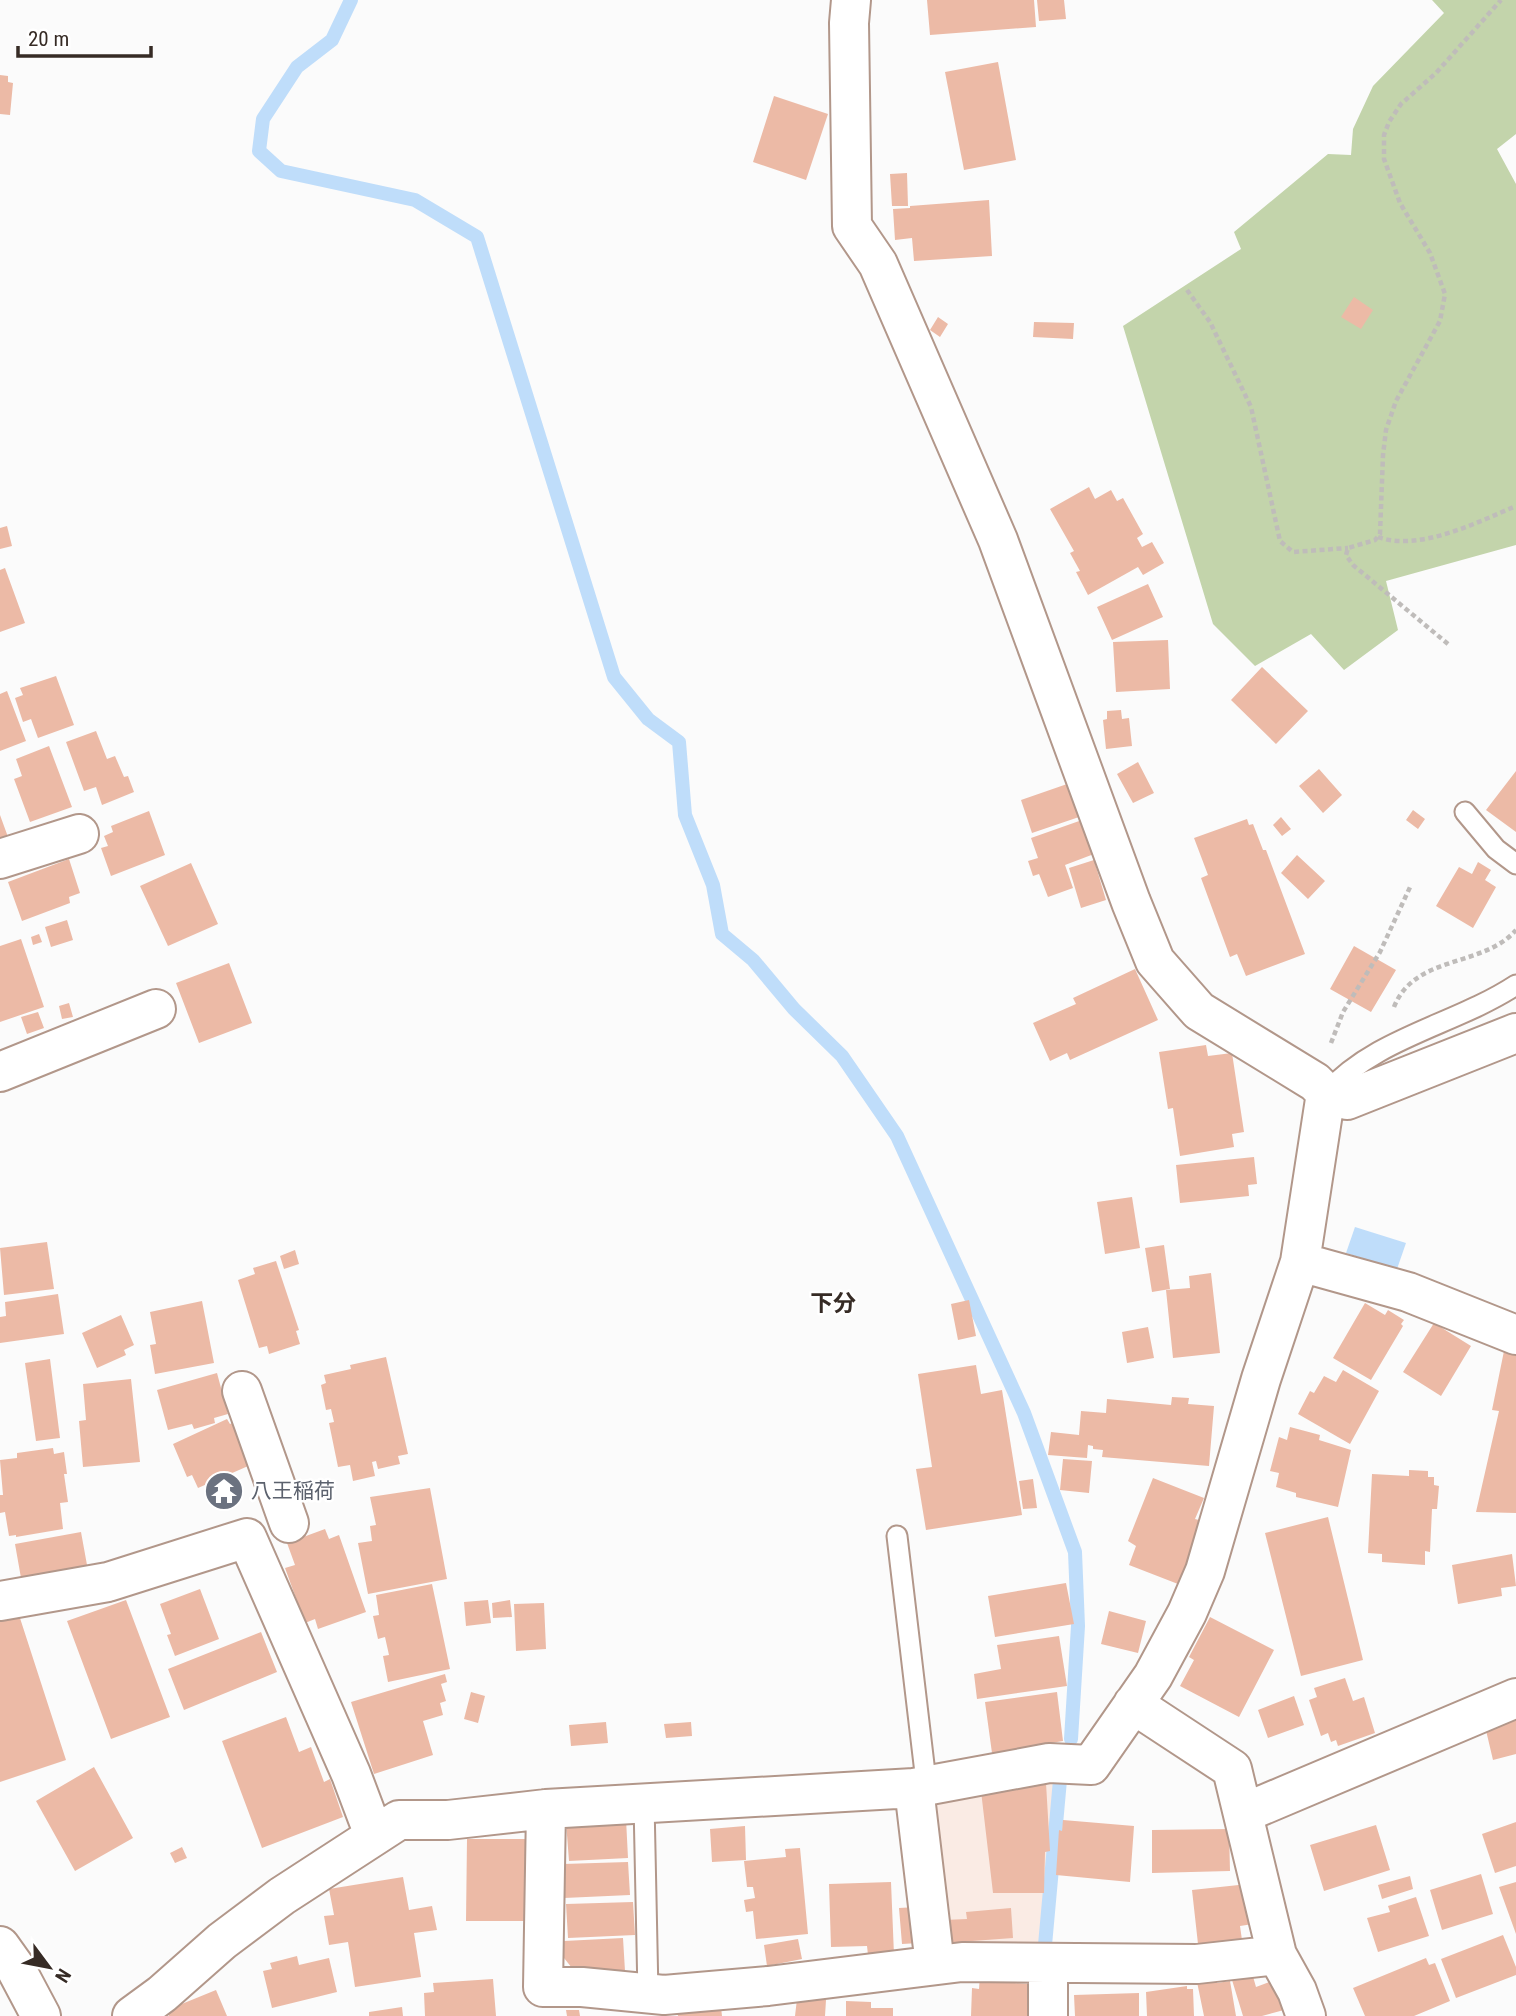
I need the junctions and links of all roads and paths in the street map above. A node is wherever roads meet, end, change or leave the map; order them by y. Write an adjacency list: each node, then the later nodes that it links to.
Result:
1 (851, 0): 19 (street)
2 (1502, 0): 5 (path)
3 (1187, 290): 6 (path)
4 (1516, 506): 5 (path)
5 (1378, 537): 6 (path)
6 (1348, 548): 7 (path)
7 (1448, 644)
8 (1465, 812): 11 (lane)
9 (79, 834): 10 (street)
10 (0, 859)
11 (1516, 864)
12 (1411, 885): 19 (path)
13 (1516, 930): 17 (path)
14 (1516, 985): 17 (lane)
15 (137, 1009): 18 (street)
16 (1516, 1033): 19 (street)
17 (1376, 1053): 19 (lane)
18 (0, 1072)
19 (1320, 1088): 20 (street)
20 (1300, 1262): 21 (street); 27 (street)
21 (1516, 1335)
22 (242, 1391): 24 (street)
23 (897, 1536): 28 (lane)
24 (247, 1538): 25 (street); 32 (street)
25 (0, 1601)
26 (1516, 1698): 31 (street)
27 (1133, 1704): 28 (street); 31 (street)
28 (914, 1788): 29 (street); 36 (street)
29 (644, 1803): 30 (street); 37 (lane)
30 (546, 1809): 32 (street); 37 (street)
31 (1244, 1813): 34 (street)
32 (374, 1835): 40 (street)
33 (0, 1946): 39 (street)
34 (1277, 1955): 35 (street); 42 (street)
35 (1048, 1964): 36 (street); 41 (street)
36 (935, 1965): 38 (street)
37 (648, 1994): 38 (street)
38 (769, 2001)
39 (41, 2016)
40 (132, 2016)
41 (1048, 2016)
42 (1306, 2016)

